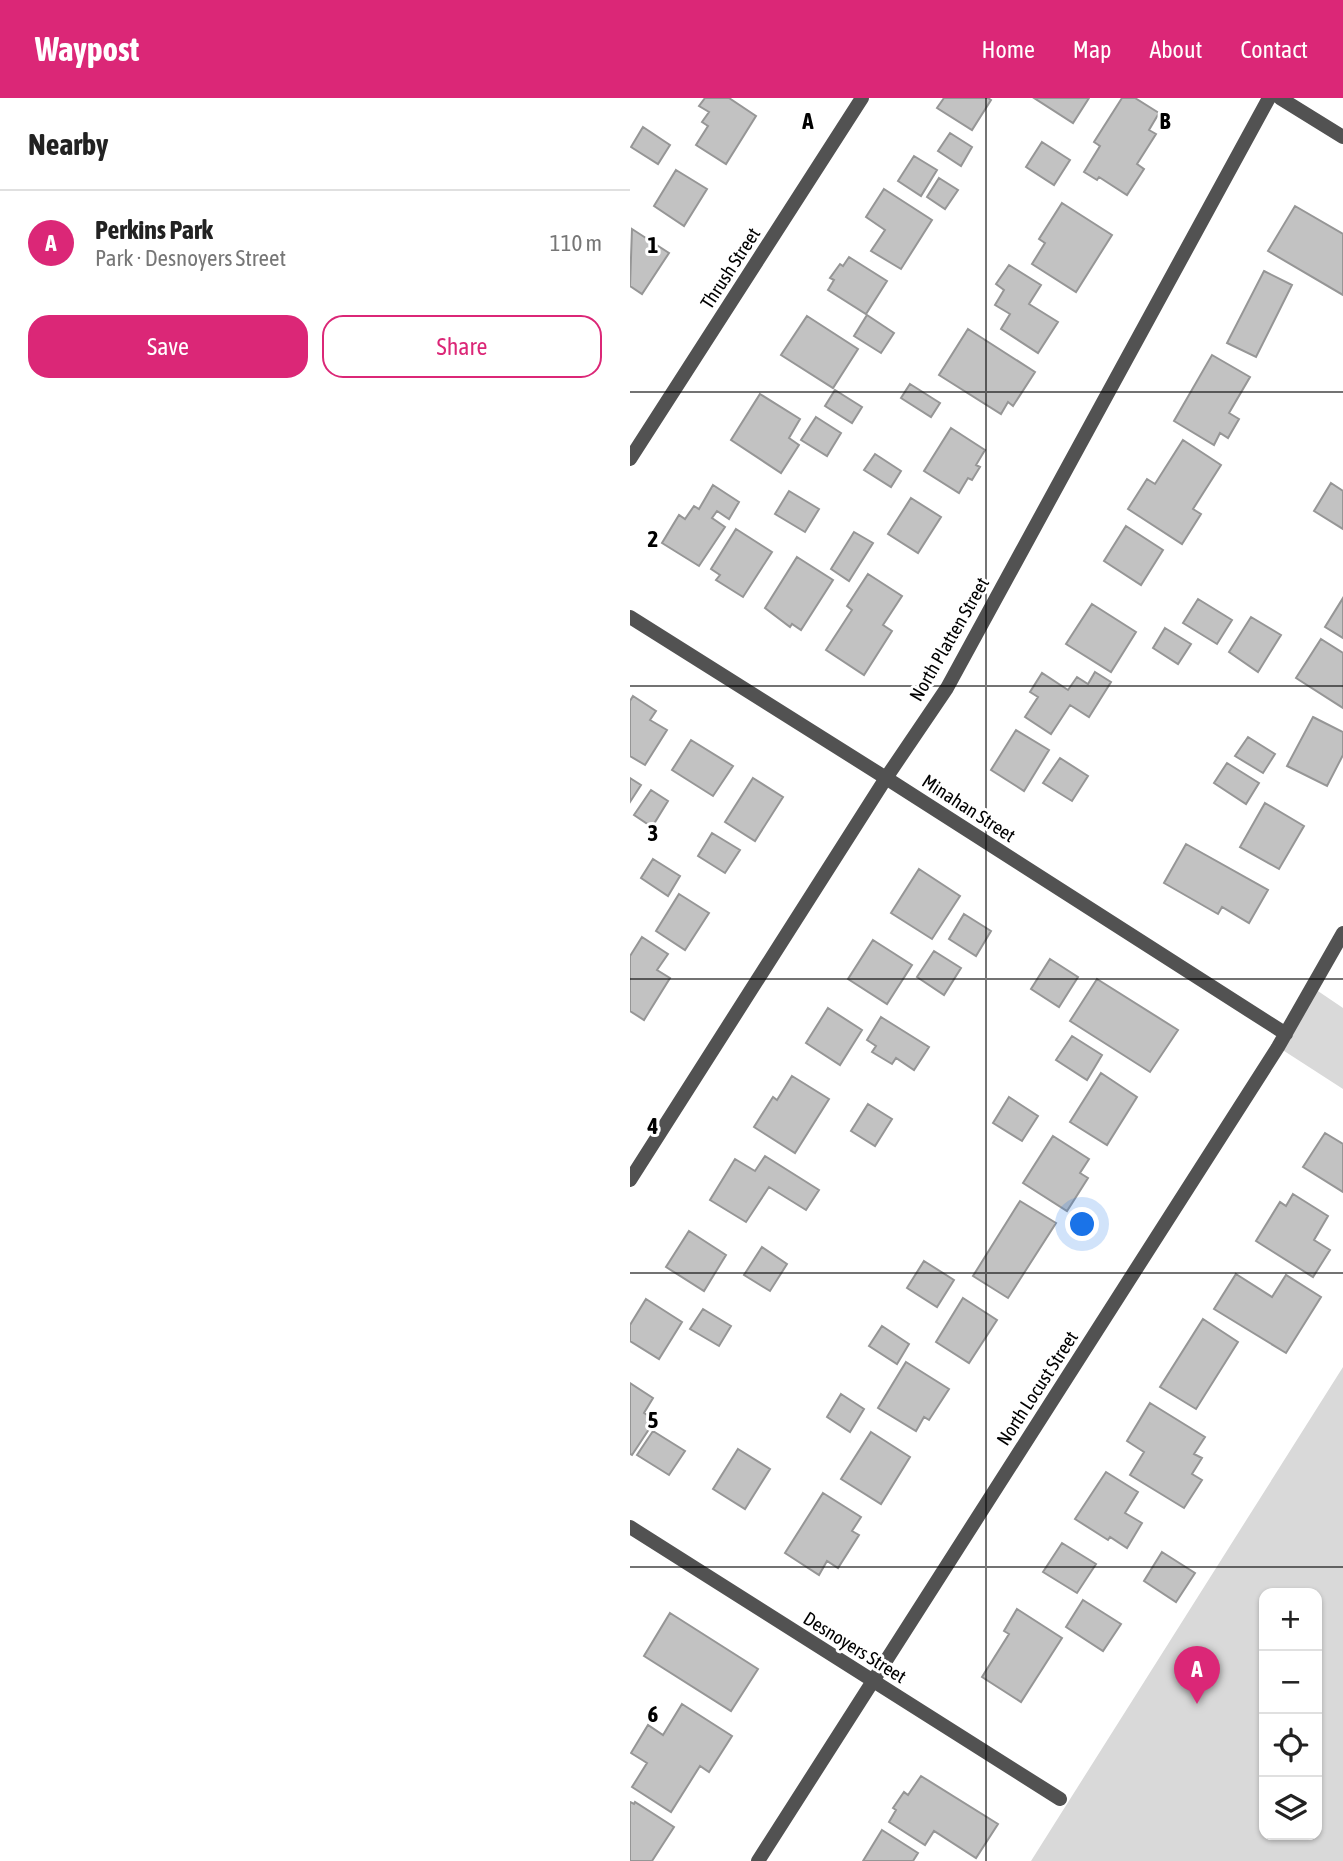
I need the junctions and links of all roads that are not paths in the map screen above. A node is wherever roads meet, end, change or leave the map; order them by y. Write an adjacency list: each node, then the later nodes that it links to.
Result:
1 (862, 98): 5 (street, Thrush Street)
2 (1269, 98): 7 (street, North Platten Street)
3 (1280, 98): 4 (street)
4 (1343, 137)
5 (630, 458)
6 (630, 617): 7 (street, Minahan Street)
7 (886, 778): 9 (street, Minahan Street); 10 (street, North Platten Street)
8 (1343, 933): 9 (street, North Locust Street)
9 (1286, 1034): 12 (street, North Locust Street)
10 (630, 1180)
11 (630, 1527): 12 (street, Desnoyers Street)
12 (872, 1681): 13 (street, Desnoyers Street); 14 (street, North Locust Street)
13 (1060, 1799)
14 (758, 1861)

